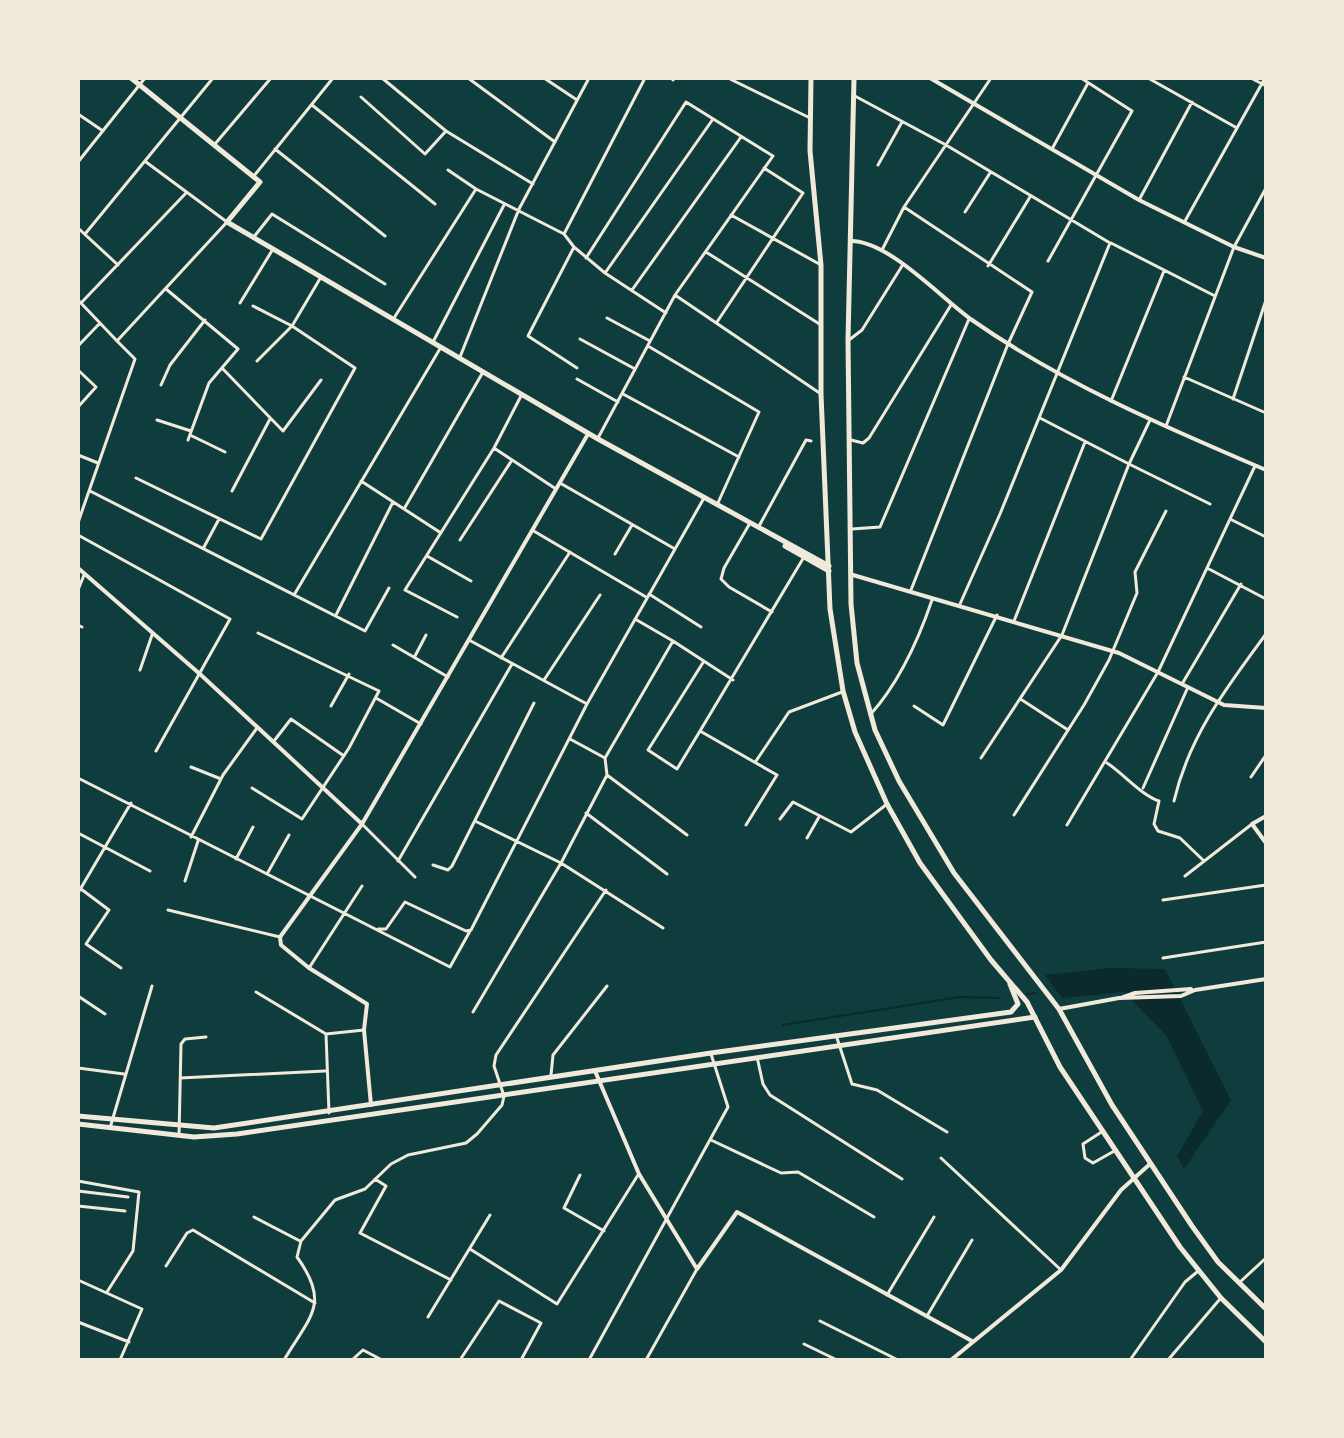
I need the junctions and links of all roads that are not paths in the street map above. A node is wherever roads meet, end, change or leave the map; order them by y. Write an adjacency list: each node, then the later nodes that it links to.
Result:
1 (131, 78): 21 (main road)
2 (145, 78): 21 (street)
3 (213, 78): 31 (street)
4 (271, 78): 39 (street)
5 (333, 78): 27 (street)
6 (382, 78): 36 (street)
7 (468, 78): 38 (street)
8 (544, 78): 25 (street)
9 (589, 78): 25 (street)
10 (645, 78): 70 (street)
11 (728, 78): 30 (street)
12 (811, 78): 30 (main road)
13 (854, 78): 23 (main road)
14 (930, 78): 28 (street)
15 (991, 78): 28 (street)
16 (1081, 78): 20 (street)
17 (1148, 78): 26 (street)
18 (1251, 78): 22 (street)
19 (1265, 78): 22 (street)
20 (1088, 83): 42 (street); 49 (street)
21 (139, 85): 31 (main road); 35 (street)
22 (1264, 85): 34 (street)
23 (853, 95): 33 (street); 74 (main road)
24 (361, 97): 36 (street)
25 (577, 100): 38 (street)
26 (1192, 102): 34 (street); 58 (street)
27 (312, 105): 41 (street); 59 (street)
28 (973, 105): 40 (street); 42 (street)
29 (78, 114): 35 (street)
30 (812, 117): 56 (main road)
31 (181, 118): 39 (main road); 44 (street)
32 (713, 118): 37 (street); 81 (street); 89 (street)
33 (902, 122): 40 (street); 45 (street)
34 (1237, 128): 67 (street)
35 (103, 131): 43 (street)
36 (446, 131): 51 (street)
37 (742, 136): 46 (street); 94 (street)
38 (555, 142): 51 (street)
39 (215, 144): 50 (main road)
40 (946, 145): 48 (street); 61 (street)
41 (275, 149): 50 (street); 71 (street)
42 (1052, 149): 49 (street)
43 (78, 162)
44 (146, 162): 54 (street); 69 (street)
45 (878, 165)
46 (764, 168): 55 (street); 64 (street)
47 (448, 170): 52 (street)
48 (990, 173): 57 (street); 63 (street)
49 (1095, 175): 58 (street); 65 (street)
50 (253, 177): 66 (main road)
51 (533, 184): 62 (street)
52 (476, 189): 60 (street); 104 (street)
53 (1265, 191): 77 (street)
54 (187, 192): 66 (street); 84 (street)
55 (803, 193): 56 (street); 73 (street)
56 (813, 197): 85 (main road)
57 (1030, 197): 65 (street); 87 (street)
58 (1139, 200): 67 (street)
59 (435, 204)
60 (504, 205): 62 (street); 115 (street)
61 (904, 207): 79 (street); 87 (street)
62 (519, 209): 70 (street); 120 (street)
63 (965, 212)
64 (731, 215): 73 (street); 80 (street)
65 (1070, 219): 75 (street); 83 (street)
66 (227, 222): 72 (main road); 93 (street)
67 (1184, 223): 77 (street)
68 (78, 228): 69 (street)
69 (85, 234): 84 (street)
70 (564, 234): 76 (street)
71 (385, 236)
72 (253, 238): 78 (main road); 92 (street)
73 (772, 238): 85 (street); 91 (street)
74 (848, 241): 79 (street); 112 (main road)
75 (1110, 243): 88 (street); 127 (street)
76 (574, 247): 81 (street); 123 (street)
77 (1234, 247): 82 (street); 96 (street)
78 (273, 249): 90 (main road); 99 (street)
79 (882, 251): 86 (street)
80 (706, 252): 91 (street); 95 (street)
81 (586, 258): 89 (street)
82 (1266, 258)
83 (1048, 261)
84 (118, 265): 98 (street)
85 (821, 265): 110 (main road)
86 (902, 266): 100 (street); 112 (street)
87 (988, 266): 116 (street)
88 (1164, 271): 96 (street); 136 (street)
89 (605, 273): 94 (street)
90 (321, 277): 104 (main road); 109 (street)
91 (746, 278): 107 (street); 110 (street)
92 (385, 284)
93 (165, 289): 106 (street); 113 (street)
94 (632, 290): 102 (street)
95 (675, 295): 102 (street); 107 (street)
96 (1215, 296): 128 (street)
97 (1266, 300): 135 (street)
98 (80, 302): 108 (street)
99 (240, 303)
100 (952, 304): 105 (street); 148 (street)
101 (253, 306): 109 (street)
102 (666, 313): 114 (street)
103 (607, 318): 114 (street)
104 (394, 319): 115 (main road)
105 (969, 319): 116 (street); 179 (street)
106 (205, 320): 122 (street); 131 (street)
107 (717, 322): 134 (street)
108 (100, 323): 113 (street); 117 (street)
109 (292, 326): 121 (street); 173 (street)
110 (822, 326): 134 (main road)
111 (580, 339): 124 (street)
112 (848, 340): 148 (main road)
113 (117, 341): 156 (street)
114 (651, 341): 118 (street)
115 (433, 342): 119 (main road)
116 (1008, 344): 127 (street); 200 (street)
117 (78, 346)
118 (648, 346): 124 (street); 154 (street)
119 (441, 347): 120 (main road); 161 (street)
120 (460, 358): 126 (main road)
121 (257, 361)
122 (222, 368): 141 (street); 146 (street)
123 (577, 368)
124 (635, 369): 132 (street)
125 (78, 370): 138 (street)
126 (483, 372): 133 (main road); 170 (street)
127 (1059, 373): 136 (street); 140 (street)
128 (1184, 377): 135 (street); 144 (street)
129 (577, 379): 137 (street)
130 (321, 380): 141 (street)
131 (161, 385)
132 (622, 393): 137 (street); 154 (street)
133 (522, 394): 145 (main road); 151 (street)
134 (821, 394): 193 (main road)
135 (1233, 399): 139 (street)
136 (1111, 401): 143 (street)
137 (618, 402): 147 (street)
138 (78, 407)
139 (1266, 413)
140 (1040, 418): 150 (street); 206 (street)
141 (270, 419): 165 (street)
142 (157, 420): 146 (street)
143 (1150, 420): 144 (street); 157 (street)
144 (1166, 426): 158 (street)
145 (588, 434): 147 (main road); 162 (street)
146 (189, 436): 152 (street)
147 (598, 439): 166 (main road)
148 (851, 440): 179 (main road)
149 (811, 441): 178 (street)
150 (1085, 442): 157 (street); 212 (street)
151 (494, 448): 155 (street); 181 (street)
152 (225, 452)
153 (78, 455): 156 (street)
154 (739, 457): 169 (street)
155 (512, 460): 163 (street); 184 (street)
156 (98, 463): 164 (street)
157 (1129, 464): 168 (street); 218 (street)
158 (1255, 466): 159 (street); 174 (street)
159 (1266, 470)
160 (136, 478): 173 (street)
161 (361, 481): 167 (street); 201 (street)
162 (560, 483): 163 (street); 177 (street)
163 (556, 489): 180 (street)
164 (90, 491): 172 (street); 185 (street)
165 (232, 491)
166 (704, 498): 169 (main road); 186 (street)
167 (393, 502): 170 (street); 208 (street)
168 (1210, 504)
169 (717, 505): 176 (main road)
170 (404, 509): 181 (street)
171 (1166, 511): 222 (street)
172 (80, 513): 175 (street)
173 (219, 519): 185 (street)
174 (1230, 519): 183 (street); 192 (street)
175 (78, 523)
176 (750, 523): 178 (main road); 207 (street)
177 (632, 525): 186 (street); 188 (street)
178 (758, 528): 189 (main road); 189 (main road)
179 (852, 529): 195 (main road)
180 (532, 530): 187 (street); 219 (street)
181 (441, 533): 190 (street)
182 (78, 535): 230 (street)
183 (1266, 537)
184 (460, 540)
185 (203, 548): 201 (street)
186 (675, 549): 203 (street)
187 (570, 552): 203 (street); 224 (street)
188 (615, 554)
189 (805, 555): 193 (main road); 207 (street)
190 (427, 556): 196 (street); 210 (street)
191 (78, 568): 194 (street)
192 (1207, 568): 197 (street); 228 (street)
193 (830, 569): 235 (main road)
194 (84, 575): 199 (street); 216 (street)
195 (853, 575): 200 (street); 244 (main road)
196 (471, 581)
197 (1241, 584): 205 (street); 234 (street)
198 (389, 588): 208 (street)
199 (78, 590)
200 (911, 590): 204 (street)
201 (294, 595): 208 (street)
202 (600, 595): 232 (street)
203 (648, 596): 211 (street); 213 (street)
204 (933, 597): 206 (street); 244 (street)
205 (1266, 599)
206 (960, 604): 209 (street)
207 (772, 612): 233 (street)
208 (336, 615)
209 (997, 615): 212 (street); 242 (street)
210 (457, 617)
211 (635, 619): 220 (street); 240 (street)
212 (1014, 621): 218 (street)
213 (701, 627)
214 (258, 633): 229 (street)
215 (1266, 634): 238 (street)
216 (152, 635): 227 (street); 230 (street)
217 (426, 635): 223 (street)
218 (1062, 635): 222 (street); 237 (street)
219 (469, 640): 224 (street); 231 (street)
220 (673, 641): 225 (street); 254 (street)
221 (393, 645): 223 (street)
222 (1110, 650): 228 (street); 247 (street)
223 (414, 657): 231 (street)
224 (501, 658): 226 (street)
225 (704, 661): 233 (street); 248 (street)
226 (512, 664): 232 (street); 290 (street)
227 (140, 670)
228 (1158, 672): 234 (street); 257 (street)
229 (349, 674): 236 (street); 241 (street)
230 (201, 675): 246 (street); 251 (street)
231 (448, 676): 245 (street)
232 (544, 680): 240 (street)
233 (733, 680): 248 (street)
234 (1185, 686): 238 (street); 264 (street)
235 (843, 691): 256 (street); 268 (main road)
236 (376, 698): 245 (street); 253 (street)
237 (1022, 700): 247 (street); 255 (street)
238 (1216, 701): 243 (street); 266 (street)
239 (534, 703): 274 (street)
240 (587, 704): 249 (street)
241 (331, 706)
242 (914, 706)
243 (1265, 706)
244 (870, 715): 324 (main road)
245 (421, 724): 275 (street)
246 (257, 728): 250 (street); 262 (street)
247 (1068, 730): 270 (street)
248 (700, 731): 256 (street)
249 (569, 738): 254 (street); 285 (street)
250 (272, 743): 253 (street); 265 (street)
251 (156, 751)
252 (1266, 755): 260 (street)
253 (344, 756): 265 (street)
254 (605, 758): 259 (street)
255 (981, 758)
256 (756, 761): 277 (street)
257 (1107, 763): 264 (street); 278 (street)
258 (191, 767): 262 (street)
259 (607, 775): 269 (street); 282 (street)
260 (1251, 777)
261 (78, 778): 267 (street)
262 (221, 779): 283 (street)
263 (252, 788): 265 (street)
264 (1143, 788): 291 (street)
265 (323, 790): 275 (street)
266 (1174, 801)
267 (131, 803): 283 (street); 288 (street)
268 (887, 804): 271 (street); 317 (main road)
269 (586, 813): 292 (street); 296 (street)
270 (1014, 815)
271 (819, 816): 273 (street); 284 (street)
272 (1266, 816): 276 (street)
273 (780, 819)
274 (475, 821): 285 (street); 293 (street)
275 (362, 824): 290 (street); 304 (street)
276 (1252, 824): 287 (street); 291 (street)
277 (746, 825)
278 (1067, 825)
279 (253, 827): 289 (street)
280 (78, 833): 288 (street)
281 (289, 835): 295 (street)
282 (687, 835)
283 (191, 837): 286 (street)
284 (807, 838)
285 (517, 840): 292 (street); 310 (street)
286 (198, 841): 289 (street); 299 (street)
287 (1266, 843)
288 (107, 847): 294 (street); 303 (street)
289 (236, 859): 295 (street)
290 (398, 861): 298 (street)
291 (1204, 861): 297 (street)
292 (561, 863): 302 (street); 325 (street)
293 (433, 865)
294 (150, 871)
295 (267, 874): 304 (street)
296 (667, 874)
297 (1185, 876)
298 (415, 877)
299 (185, 881)
300 (1266, 885): 305 (street)
301 (362, 886): 307 (street)
302 (606, 890): 308 (street); 343 (street)
303 (80, 891): 314 (street)
304 (312, 896): 307 (street); 311 (street)
305 (1163, 900)
306 (168, 910): 311 (street)
307 (345, 912): 309 (street); 315 (street)
308 (663, 928)
309 (378, 929): 310 (street); 310 (street)
310 (470, 931)
311 (280, 937): 315 (street)
312 (1266, 942): 313 (street)
313 (1163, 958)
314 (121, 968)
315 (309, 968): 328 (street)
316 (1266, 979): 320 (street)
317 (1009, 980): 327 (main road); 330 (main road)
318 (152, 986): 339 (street)
319 (607, 986): 341 (street)
320 (1195, 990): 323 (street); 323 (street)
321 (256, 992): 329 (street)
322 (78, 996): 326 (street)
323 (1119, 998): 324 (street)
324 (1059, 1009): 359 (main road)
325 (473, 1012)
326 (105, 1014)
327 (1035, 1017): 332 (main road); 353 (main road)
328 (364, 1030): 329 (street); 345 (street)
329 (326, 1034): 337 (street)
330 (836, 1035): 332 (street); 333 (main road)
331 (206, 1037): 340 (street)
332 (838, 1043): 334 (main road); 354 (street)
333 (711, 1053): 335 (street); 338 (main road)
334 (757, 1055): 335 (main road); 364 (street)
335 (712, 1063): 342 (main road); 356 (street)
336 (78, 1068): 339 (street)
337 (325, 1071): 340 (street); 346 (street)
338 (595, 1071): 341 (main road); 342 (street)
339 (124, 1074): 349 (street)
340 (180, 1078): 351 (street)
341 (551, 1079): 343 (main road)
342 (598, 1082): 344 (main road); 360 (street)
343 (502, 1086): 344 (street); 345 (main road)
344 (504, 1096): 355 (main road); 363 (street)
345 (371, 1105): 346 (main road)
346 (329, 1113): 351 (main road)
347 (78, 1116): 348 (main road)
348 (86, 1117): 349 (main road); 350 (main road)
349 (112, 1120): 351 (main road); 352 (street)
350 (81, 1125): 352 (main road)
351 (179, 1127): 355 (street)
352 (110, 1128): 355 (main road)
353 (1104, 1130): 357 (main road); 357 (street)
354 (947, 1132)
355 (179, 1136)
356 (711, 1140): 372 (street); 373 (street)
357 (1116, 1150): 362 (main road)
358 (941, 1158): 382 (street)
359 (1150, 1164): 362 (street); 386 (main road)
360 (639, 1174): 372 (street); 375 (street)
361 (580, 1175): 375 (street)
362 (1134, 1178): 382 (street); 383 (main road)
363 (375, 1179): 377 (street); 385 (street)
364 (902, 1179)
365 (78, 1181): 387 (street)
366 (78, 1191): 367 (street)
367 (128, 1197)
368 (78, 1206): 369 (street)
369 (125, 1211)
370 (490, 1215): 378 (street)
371 (254, 1217): 377 (street)
372 (666, 1217): 381 (street); 406 (street)
373 (874, 1217)
374 (934, 1217): 388 (street)
375 (604, 1231): 378 (street)
376 (972, 1240): 392 (street)
377 (301, 1241): 390 (street)
378 (470, 1249): 385 (street)
379 (1266, 1258): 386 (street)
380 (166, 1266): 390 (street)
381 (697, 1269): 388 (street); 407 (street)
382 (1061, 1270): 396 (street)
383 (1198, 1271): 389 (main road); 411 (street)
384 (78, 1280): 387 (street)
385 (451, 1280): 393 (street)
386 (1239, 1283): 391 (main road)
387 (107, 1292): 397 (street)
388 (887, 1295): 392 (street)
389 (1221, 1298): 398 (main road); 412 (street)
390 (316, 1304): 401 (street)
391 (1266, 1309)
392 (927, 1316): 396 (street)
393 (428, 1317)
394 (820, 1321): 409 (street)
395 (78, 1322): 397 (street)
396 (972, 1341): 410 (street)
397 (129, 1342): 400 (street)
398 (1266, 1342)
399 (804, 1344): 408 (street)
400 (120, 1360)
401 (284, 1360)
402 (352, 1360): 403 (street)
403 (382, 1360)
404 (460, 1360): 405 (street)
405 (521, 1360)
406 (589, 1360)
407 (646, 1360)
408 (837, 1360)
409 (898, 1360)
410 (951, 1360)
411 (1130, 1360)
412 (1168, 1360)

